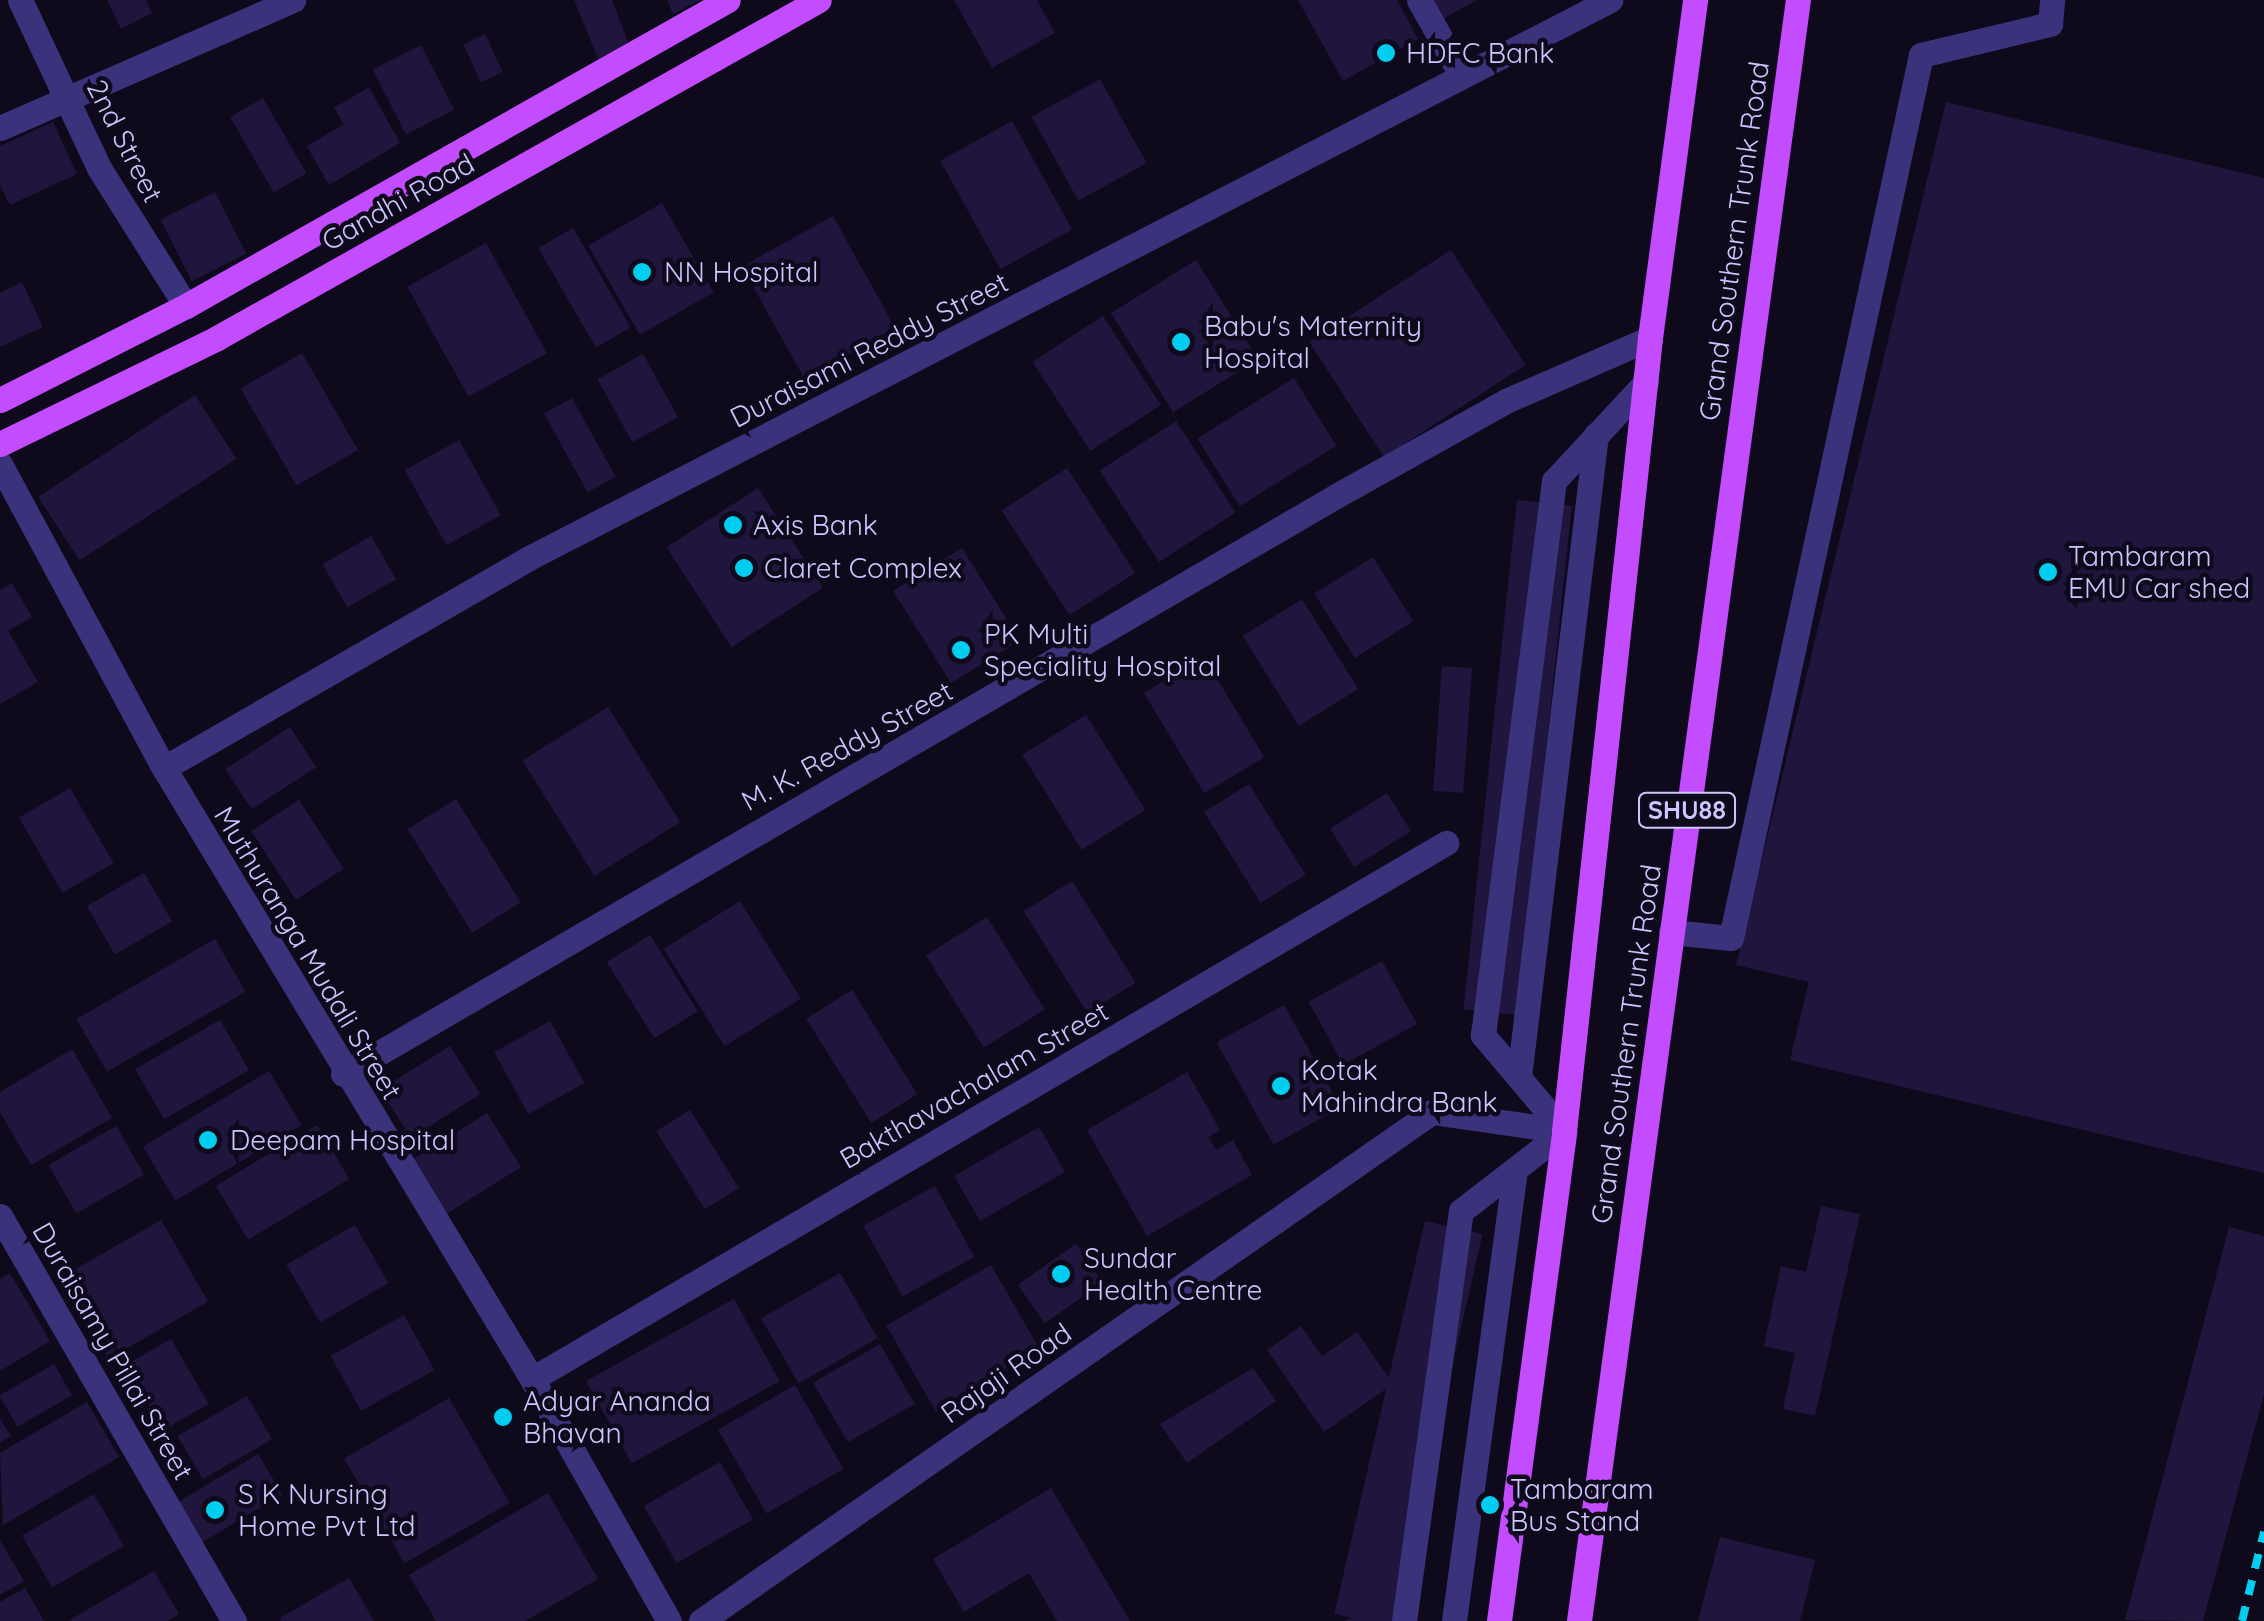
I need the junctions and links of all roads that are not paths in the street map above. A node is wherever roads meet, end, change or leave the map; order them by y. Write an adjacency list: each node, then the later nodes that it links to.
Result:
1 (20, 0): 11 (street, 2nd Street)
2 (293, 0): 11 (street)
3 (728, 0): 13 (main road, Gandhi Road)
4 (819, 0): 18 (main road, Gandhi Road)
5 (1418, 0): 10 (street)
6 (1610, 0): 10 (street, Duraisami Reddy Street)
7 (1695, 0): 14 (main road, Grand Southern Trunk Road / SHU88)
8 (1798, 0): 22 (main road, Grand Southern Trunk Road / SHU88)
9 (2052, 0): 22 (street)
10 (1462, 76): 20 (street, Duraisami Reddy Street)
11 (70, 97): 12 (street); 13 (street, 2nd Street)
12 (0, 128)
13 (186, 306): 16 (main road, Gandhi Road)
14 (1650, 338): 15 (main road, Grand Southern Trunk Road / SHU88); 23 (street, M. K. Reddy Street)
15 (1646, 382): 17 (street); 25 (main road, Grand Southern Trunk Road / SHU88)
16 (0, 400)
17 (1596, 435): 24 (street); 24 (street)
18 (0, 444)
19 (0, 464): 20 (street, Muthuranga Mudali Street)
20 (164, 768): 23 (street, Muthuranga Mudali Street)
21 (1446, 843): 28 (street, Bakthavachalam Street)
22 (1671, 932): 35 (main road, Grand Southern Trunk Road / SHU88)
23 (343, 1074): 28 (street, Muthuranga Mudali Street)
24 (1519, 1077): 25 (street)
25 (1564, 1131): 26 (street); 31 (street, Rajaji Road); 34 (main road, Grand Southern Trunk Road / SHU88)
26 (1515, 1169): 32 (street); 33 (street)
27 (0, 1216): 29 (street, Duraisamy Pillai Street)
28 (532, 1379): 30 (street, Muthuranga Mudali Street)
29 (234, 1621)
30 (669, 1621)
31 (701, 1621)
32 (1404, 1621)
33 (1454, 1621)
34 (1499, 1621)
35 (1579, 1621)

